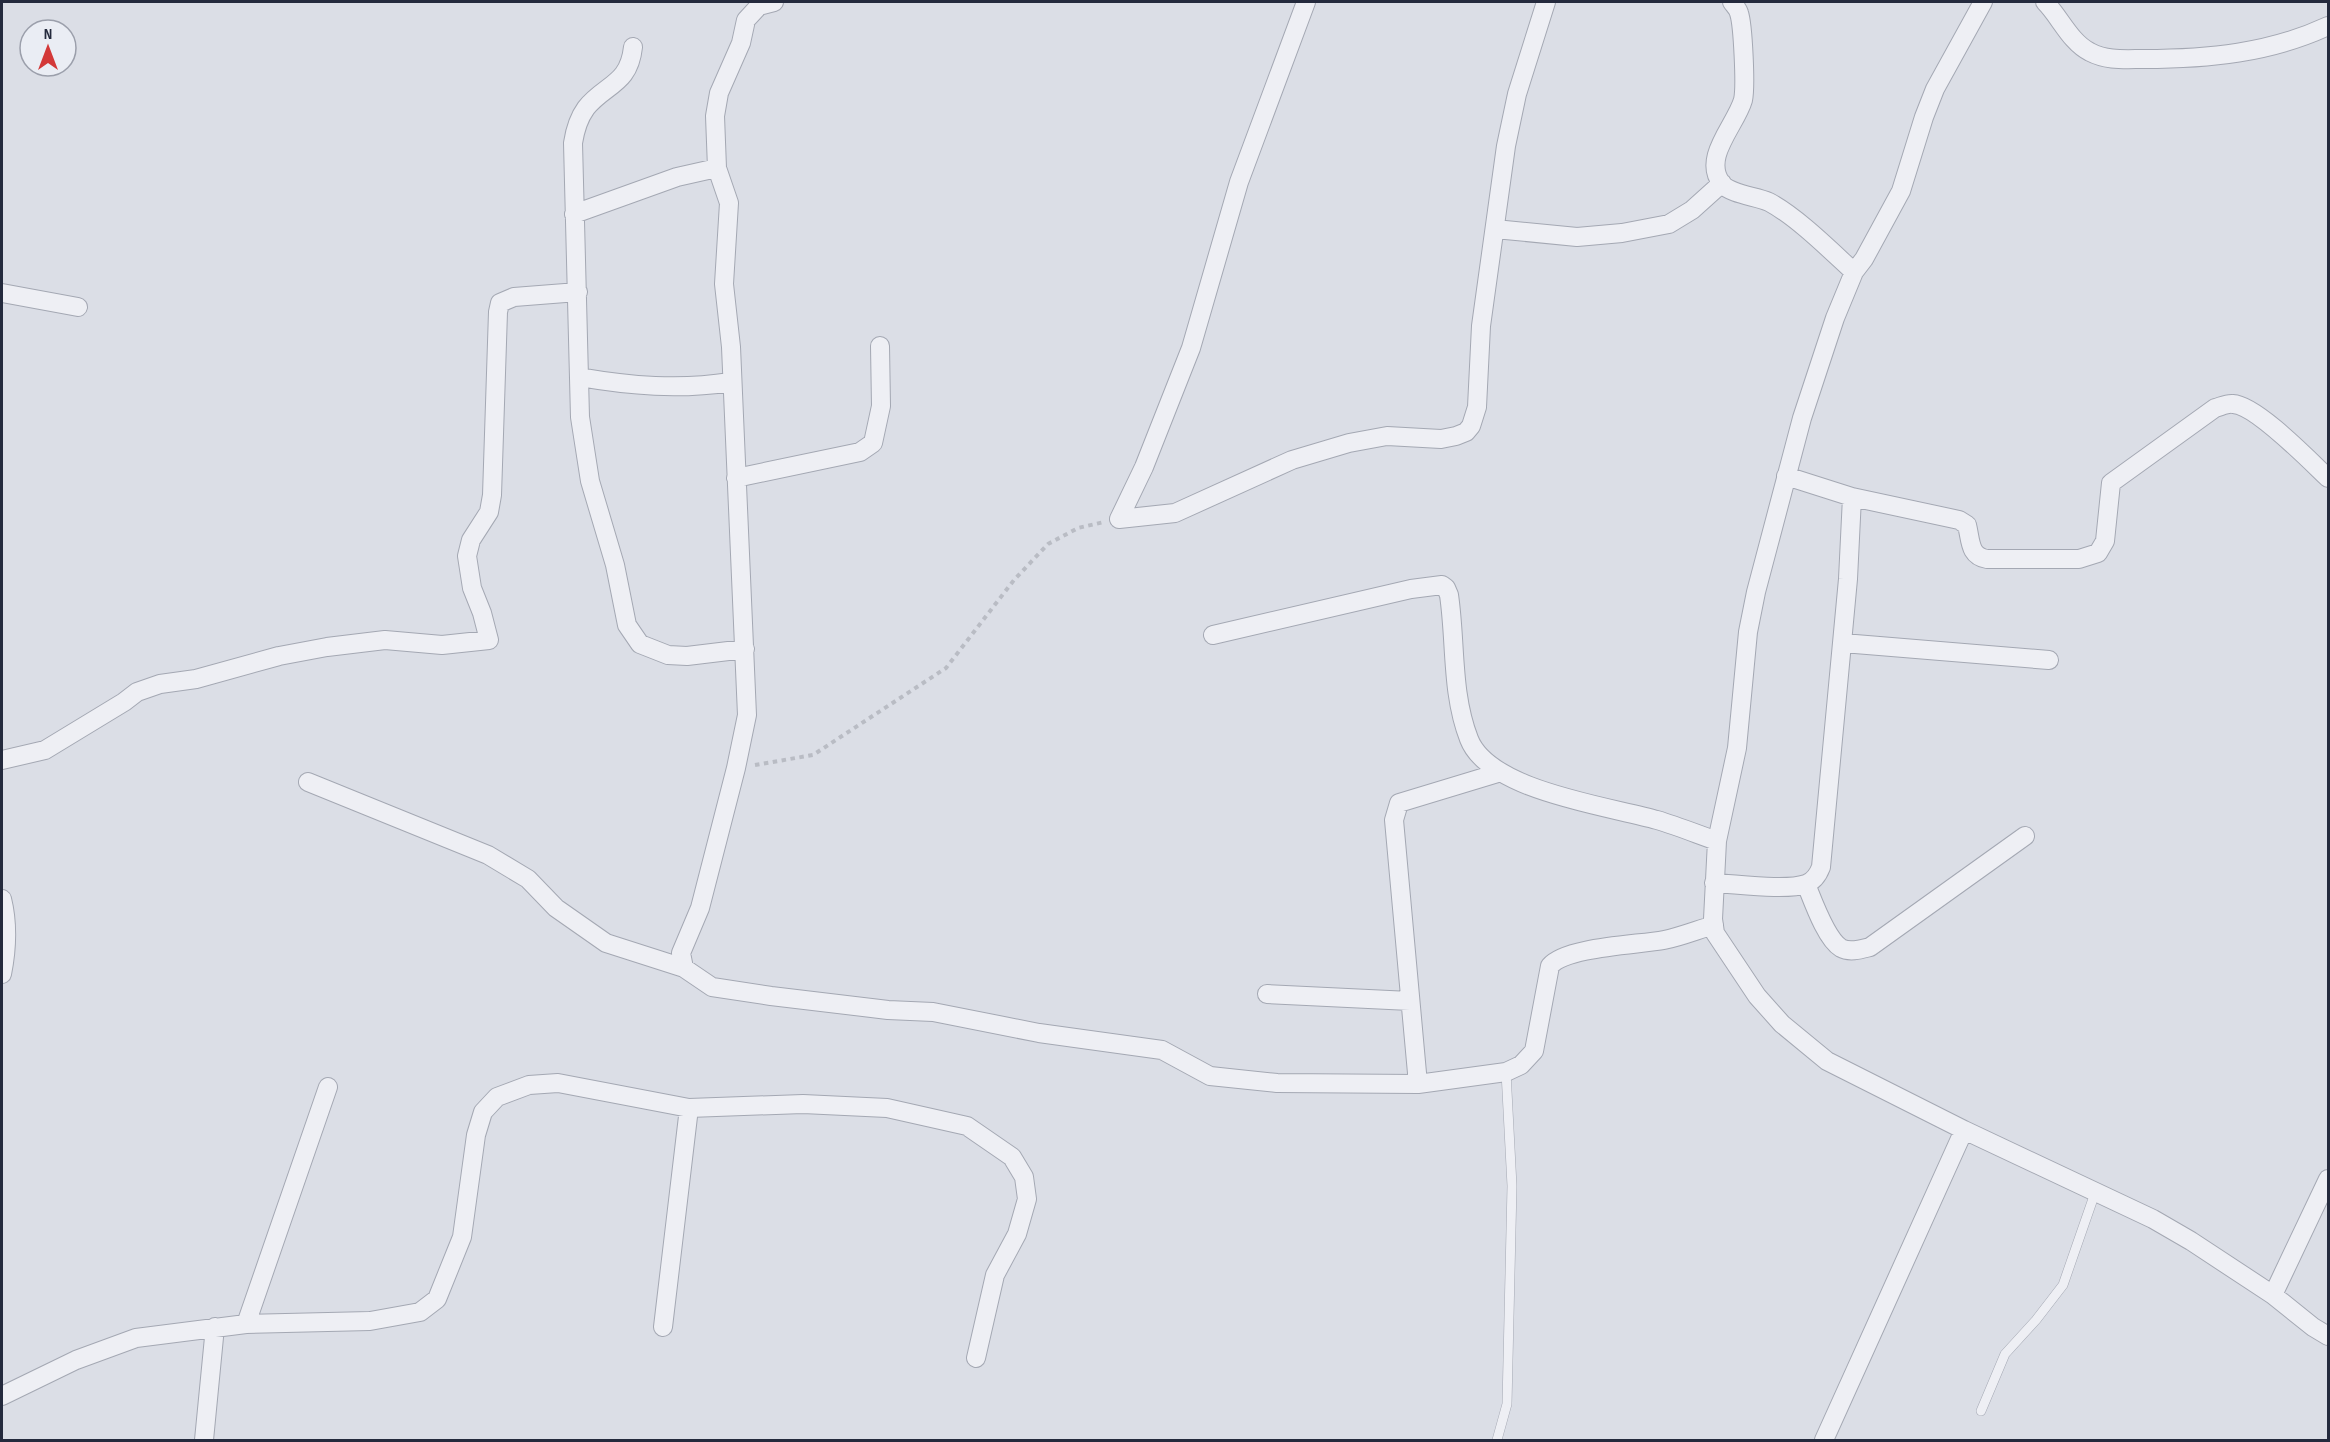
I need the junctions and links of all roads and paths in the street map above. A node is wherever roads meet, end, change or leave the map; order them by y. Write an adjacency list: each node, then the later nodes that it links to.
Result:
1 (774, 2): 9 (street)
2 (1306, 2): 24 (street)
3 (1546, 2): 12 (street)
4 (1732, 2): 10 (street)
5 (1983, 2): 13 (street)
6 (2044, 2): 7 (street)
7 (2328, 26)
8 (633, 47): 11 (street)
9 (717, 168): 11 (street); 19 (street)
10 (1722, 183): 12 (street); 13 (street)
11 (574, 214): 14 (street)
12 (1496, 229): 24 (street)
13 (1854, 272): 20 (street)
14 (578, 292): 18 (street); 29 (street)
15 (2, 293): 16 (street)
16 (78, 308)
17 (880, 346): 21 (street)
18 (579, 377): 19 (street); 27 (street)
19 (731, 382): 21 (street)
20 (1786, 476): 23 (street); 34 (street)
21 (736, 478): 27 (street)
22 (2328, 478): 23 (street)
23 (1852, 497): 26 (street)
24 (1119, 519): 30 (path)
25 (1213, 635): 31 (street)
26 (1843, 643): 28 (street); 36 (street)
27 (745, 649): 30 (street)
28 (2049, 660)
29 (2, 760)
30 (736, 768): 39 (street)
31 (1498, 772): 34 (street); 42 (street)
32 (308, 782): 39 (street)
33 (2025, 836): 36 (street)
34 (1717, 842): 35 (street)
35 (1714, 883): 36 (street); 38 (street)
36 (1806, 885)
37 (2, 899): 40 (street)
38 (1714, 925): 43 (street); 47 (street)
39 (684, 968): 44 (street)
40 (2, 974)
41 (1267, 994): 42 (street)
42 (1410, 1001): 44 (street)
43 (1506, 1072): 44 (street); 59 (lane)
44 (1418, 1084)
45 (328, 1087): 51 (street)
46 (689, 1108): 51 (street); 53 (street); 55 (street)
47 (1964, 1130): 49 (street); 60 (street)
48 (2328, 1179): 50 (street)
49 (2096, 1193): 50 (street); 57 (lane)
50 (2273, 1295): 54 (street)
51 (246, 1324): 52 (street)
52 (215, 1327): 56 (street); 58 (street)
53 (663, 1327)
54 (2328, 1336)
55 (976, 1358)
56 (2, 1396)
57 (1981, 1411)
58 (204, 1440)
59 (1497, 1440)
60 (1824, 1440)

